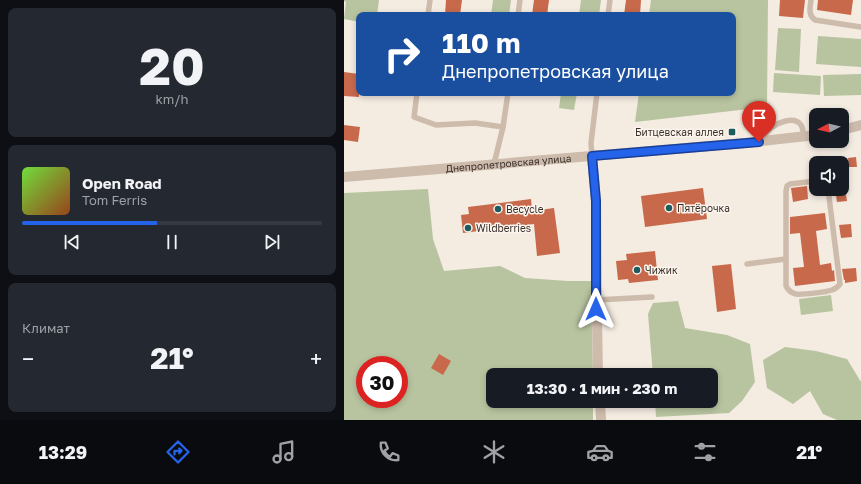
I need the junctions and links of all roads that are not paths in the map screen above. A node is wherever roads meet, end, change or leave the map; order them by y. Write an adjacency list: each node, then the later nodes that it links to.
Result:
1 (430, 0): 5 (lane)
2 (520, 0): 6 (lane)
3 (610, 0): 7 (lane)
4 (811, 0): 8 (lane)
5 (428, 12)
6 (518, 12)
7 (608, 12)
8 (861, 27)
9 (417, 96): 13 (lane)
10 (508, 96): 13 (lane)
11 (597, 96): 18 (lane)
12 (861, 125): 14 (street)
13 (503, 127): 19 (lane)
14 (849, 128)
15 (809, 136): 16 (street, Днепропетровская улица)
16 (804, 137): 17 (street, Днепропетровская улица); 17 (lane)
17 (759, 142): 18 (street, Днепропетровская улица)
18 (592, 156): 19 (street, Днепропетровская улица); 26 (street)
19 (494, 164): 20 (street, Днепропетровская улица)
20 (344, 177)
21 (809, 182): 23 (lane)
22 (829, 196): 23 (lane)
23 (786, 259): 24 (lane)
24 (747, 264)
25 (652, 297): 26 (lane)
26 (596, 300): 27 (street)
27 (598, 368)
28 (600, 408): 29 (street)
29 (601, 420)

